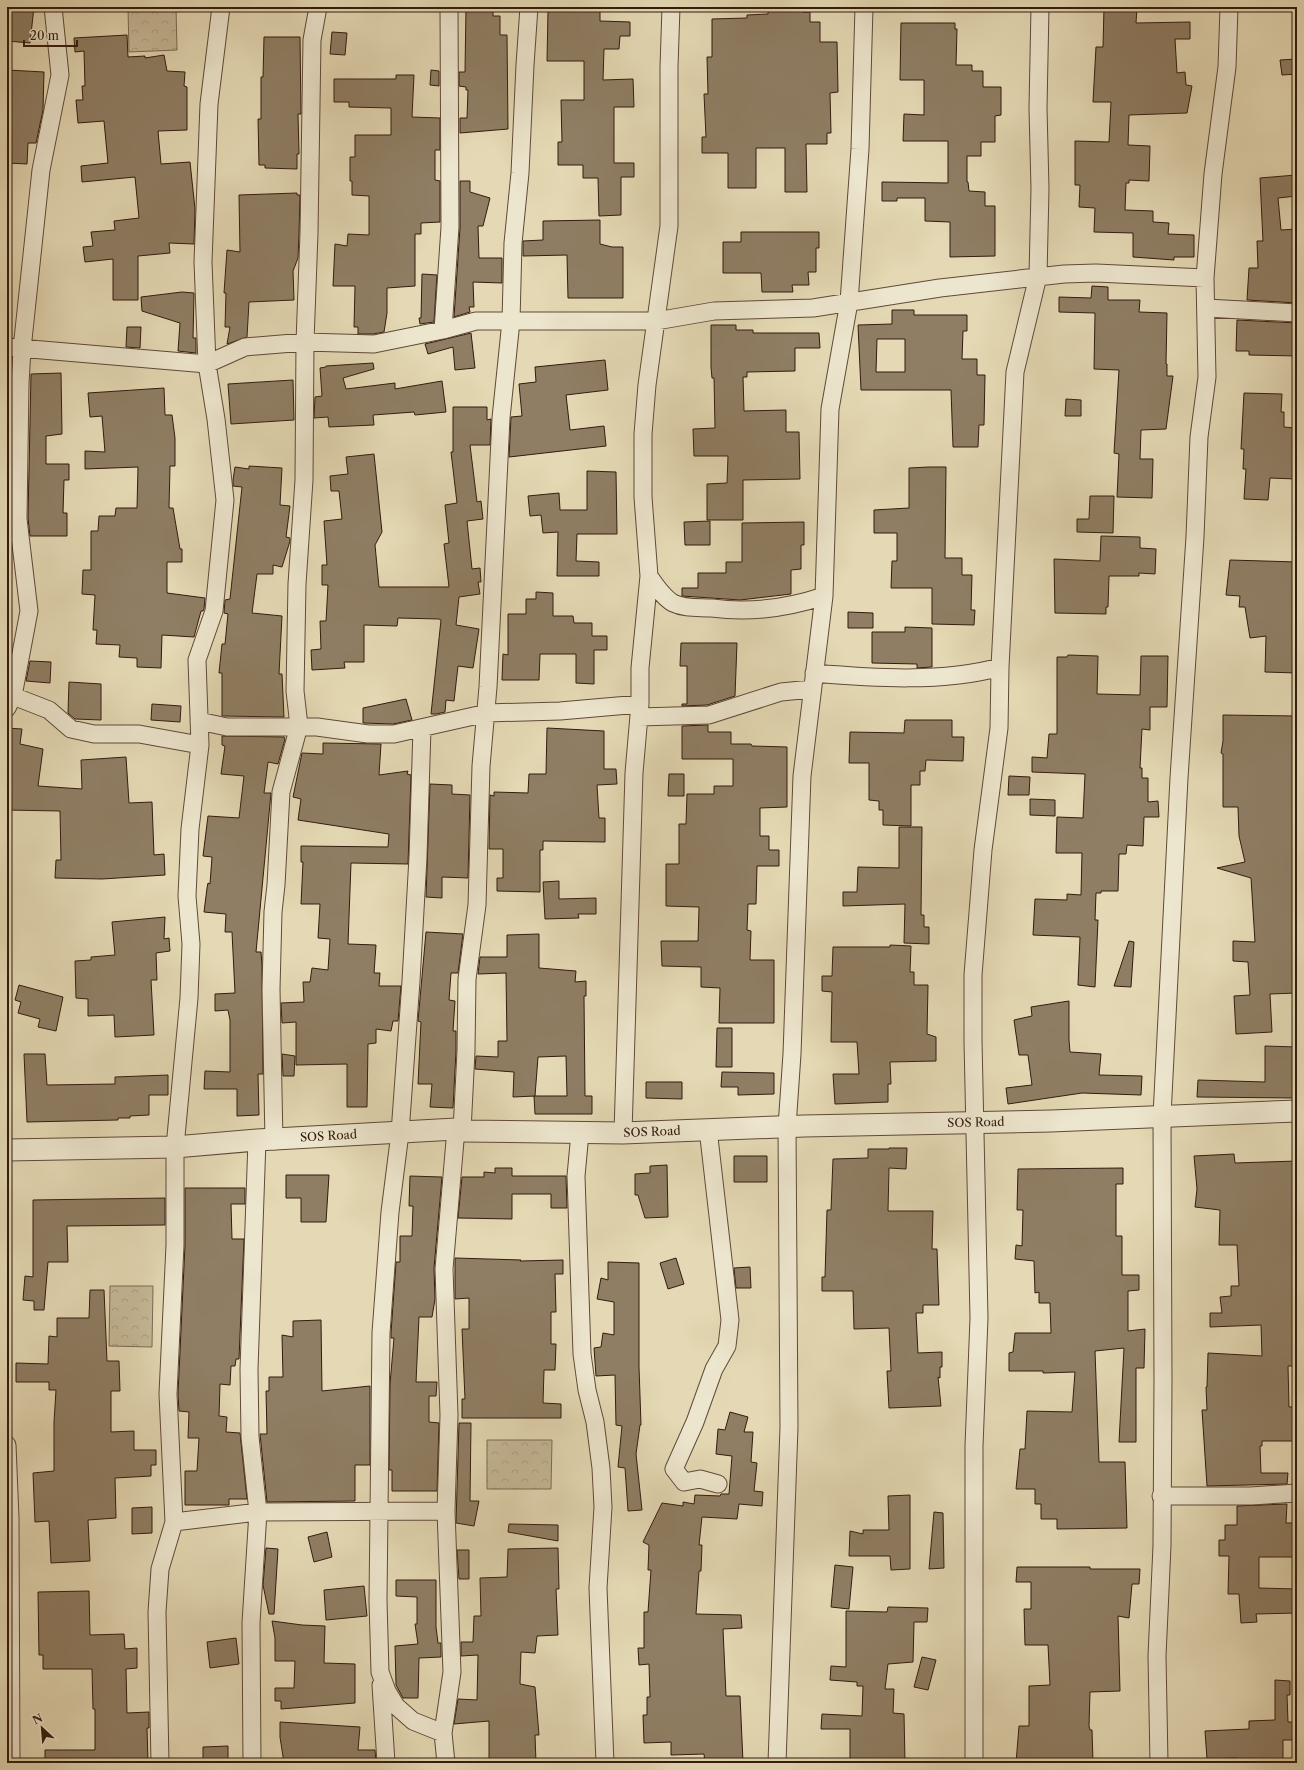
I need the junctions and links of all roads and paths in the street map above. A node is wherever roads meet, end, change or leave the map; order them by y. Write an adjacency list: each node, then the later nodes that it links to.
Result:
1 (53, 7): 19 (street)
2 (220, 7): 20 (street)
3 (318, 7): 18 (street)
4 (449, 7): 17 (street)
5 (529, 7): 15 (street)
6 (671, 7): 16 (street)
7 (864, 7): 12 (street)
8 (1040, 7): 10 (street)
9 (1229, 7): 11 (street)
10 (1038, 276): 11 (street); 12 (street); 23 (street)
11 (1205, 278): 13 (street)
12 (849, 302): 16 (street); 22 (street)
13 (1206, 308): 14 (street); 33 (street)
14 (1297, 313)
15 (511, 321): 16 (street); 17 (street); 27 (street)
16 (656, 321): 21 (street)
17 (443, 330): 18 (street)
18 (305, 342): 20 (street); 29 (street)
19 (14, 348): 20 (street); 25 (street)
20 (207, 364): 28 (street)
21 (649, 576): 22 (street); 26 (street)
22 (824, 596): 24 (street)
23 (1000, 667): 24 (street); 34 (street)
24 (813, 681): 26 (street); 35 (street)
25 (10, 702): 31 (street)
26 (640, 710): 27 (street); 40 (street)
27 (487, 713): 30 (street); 37 (street)
28 (199, 722): 29 (street); 31 (street)
29 (299, 726): 30 (street); 41 (street)
30 (422, 728): 38 (street)
31 (200, 745): 42 (street)
32 (1297, 1111): 33 (street, SOS Road)
33 (1162, 1116): 34 (street, SOS Road); 47 (street)
34 (976, 1122): 35 (street, SOS Road); 61 (street)
35 (787, 1127): 36 (street, SOS Road); 60 (street)
36 (708, 1129): 40 (street, SOS Road); 45 (street)
37 (459, 1130): 38 (street, SOS Road); 39 (street, SOS Road); 49 (street)
38 (400, 1133): 41 (street, SOS Road); 48 (street)
39 (580, 1133): 40 (street, SOS Road); 59 (street)
40 (623, 1133)
41 (265, 1140): 42 (street, SOS Road); 50 (street)
42 (176, 1147): 43 (street, SOS Road); 51 (street)
43 (7, 1150)
44 (7, 1445): 54 (street)
45 (718, 1484)
46 (1297, 1493): 47 (street)
47 (1161, 1496): 62 (street)
48 (378, 1510): 49 (street); 50 (street); 52 (street)
49 (446, 1511): 53 (street)
50 (258, 1512): 51 (street); 56 (street)
51 (174, 1522): 55 (street)
52 (380, 1672): 53 (street); 57 (street)
53 (443, 1733): 58 (street)
54 (11, 1763)
55 (160, 1763)
56 (252, 1763)
57 (386, 1763)
58 (446, 1763)
59 (604, 1763)
60 (777, 1763)
61 (974, 1763)
62 (1159, 1763)

